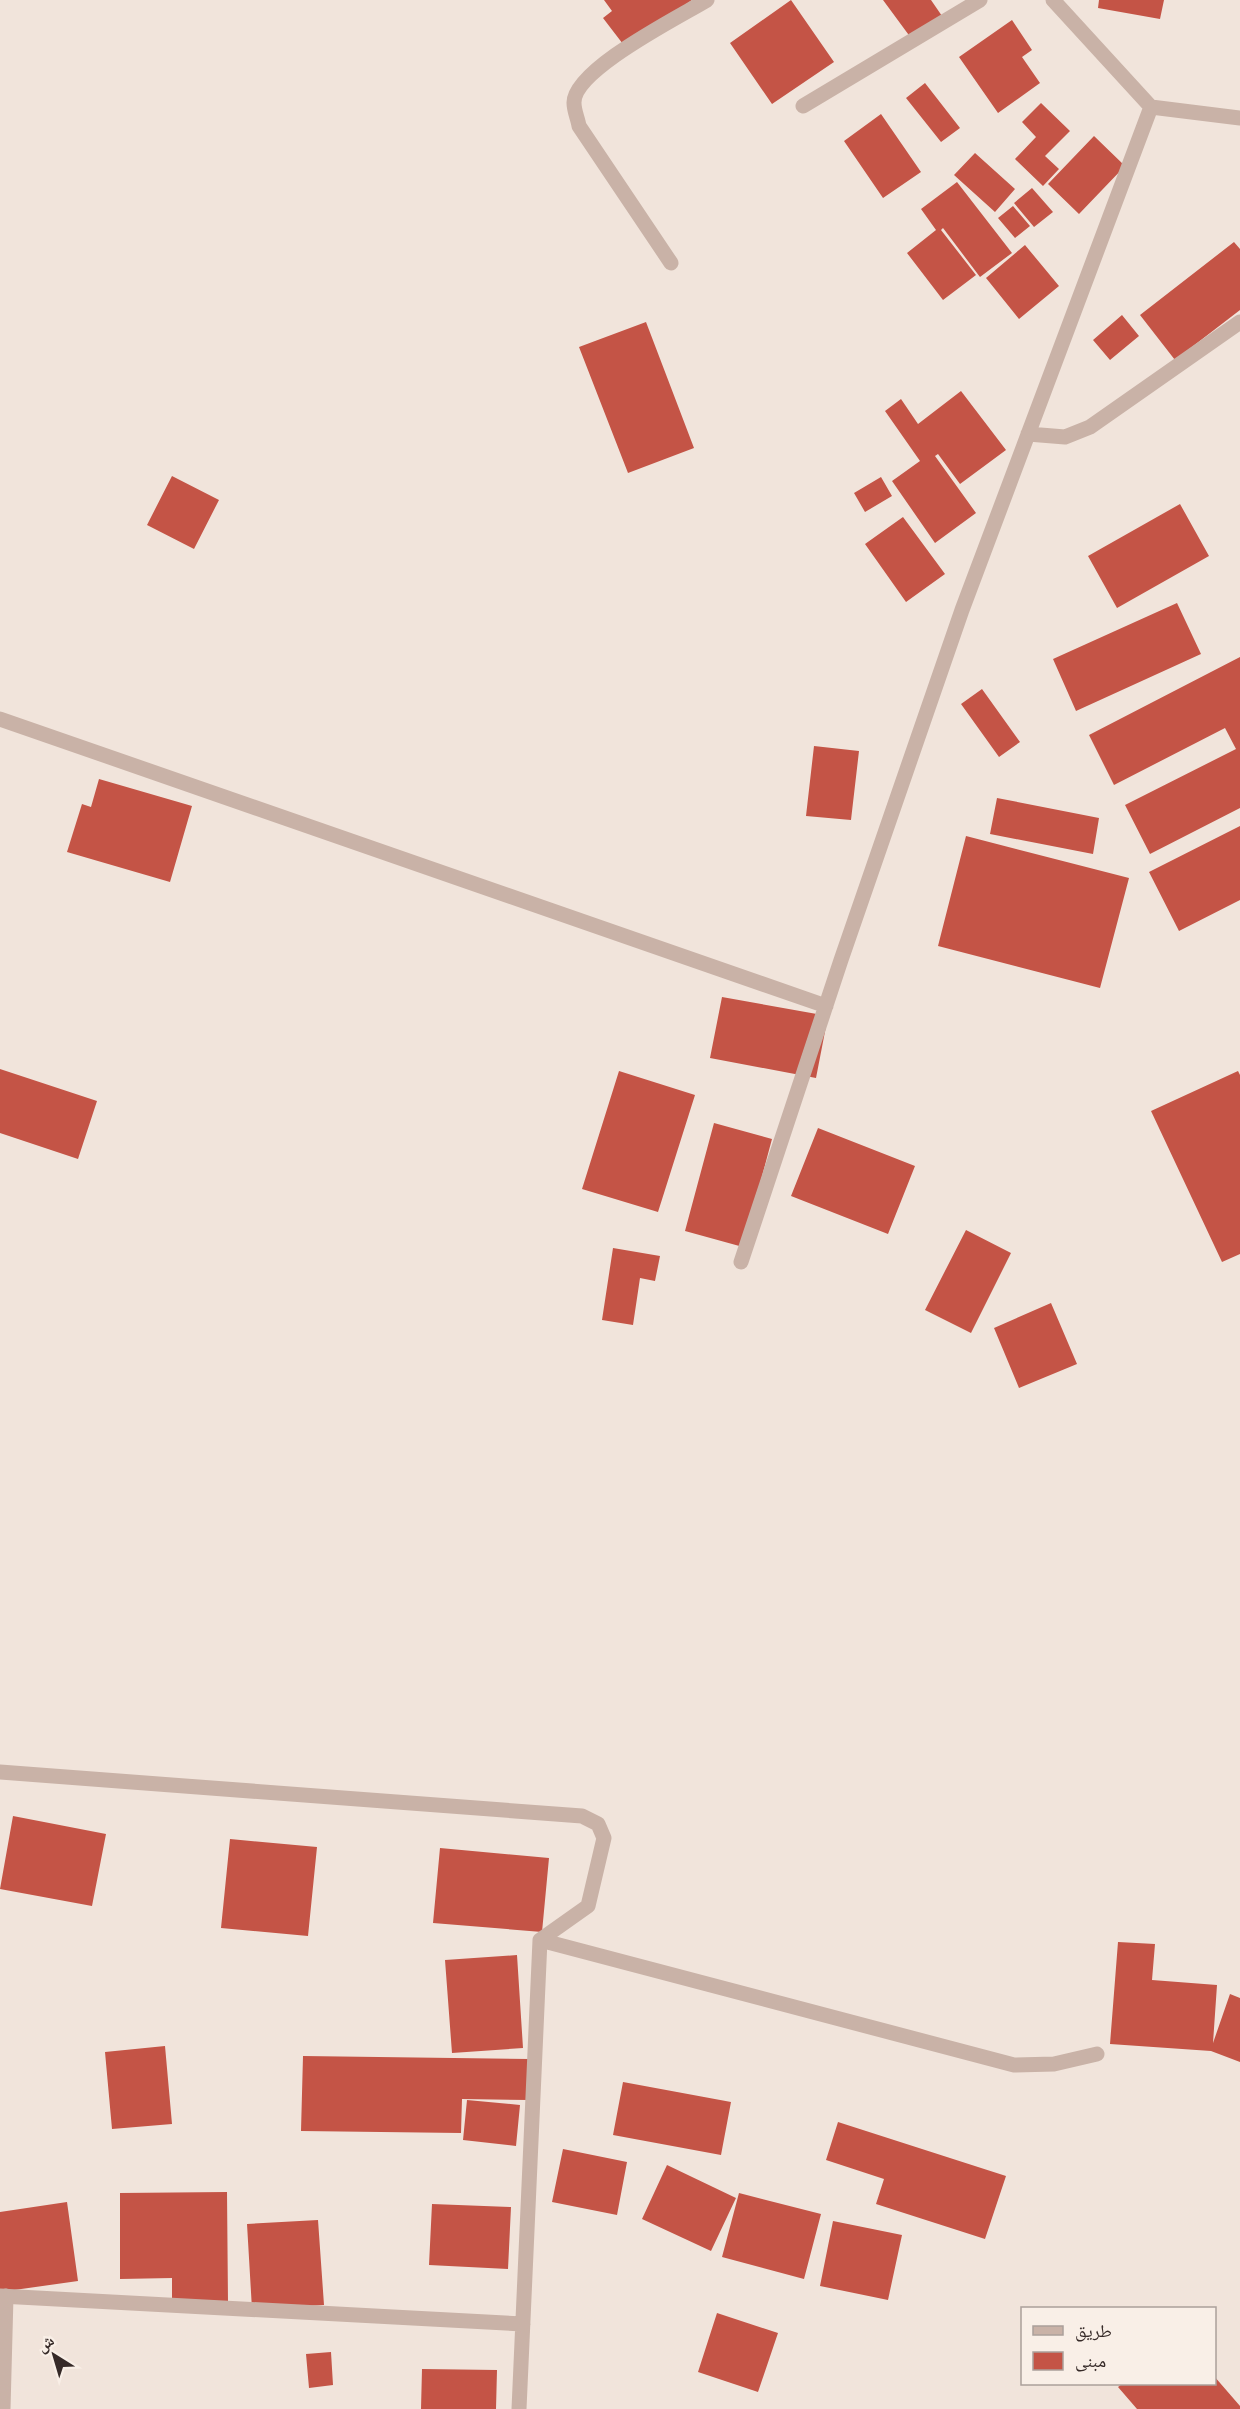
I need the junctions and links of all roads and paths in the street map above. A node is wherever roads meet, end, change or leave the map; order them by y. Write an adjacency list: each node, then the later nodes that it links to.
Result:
1 (707, 0): 7 (street)
2 (980, 0): 4 (street)
3 (1053, 0): 5 (street)
4 (803, 106)
5 (1151, 107): 6 (street); 9 (street)
6 (1240, 118)
7 (671, 263)
8 (1240, 322): 9 (street)
9 (1028, 434): 11 (street)
10 (0, 719): 11 (street)
11 (826, 1006): 12 (street)
12 (741, 1262)
13 (0, 1772): 14 (street)
14 (540, 1940): 15 (street); 17 (street)
15 (1097, 2054)
16 (3, 2296): 17 (street); 18 (street)
17 (523, 2324): 19 (street)
18 (3, 2409)
19 (519, 2409)

